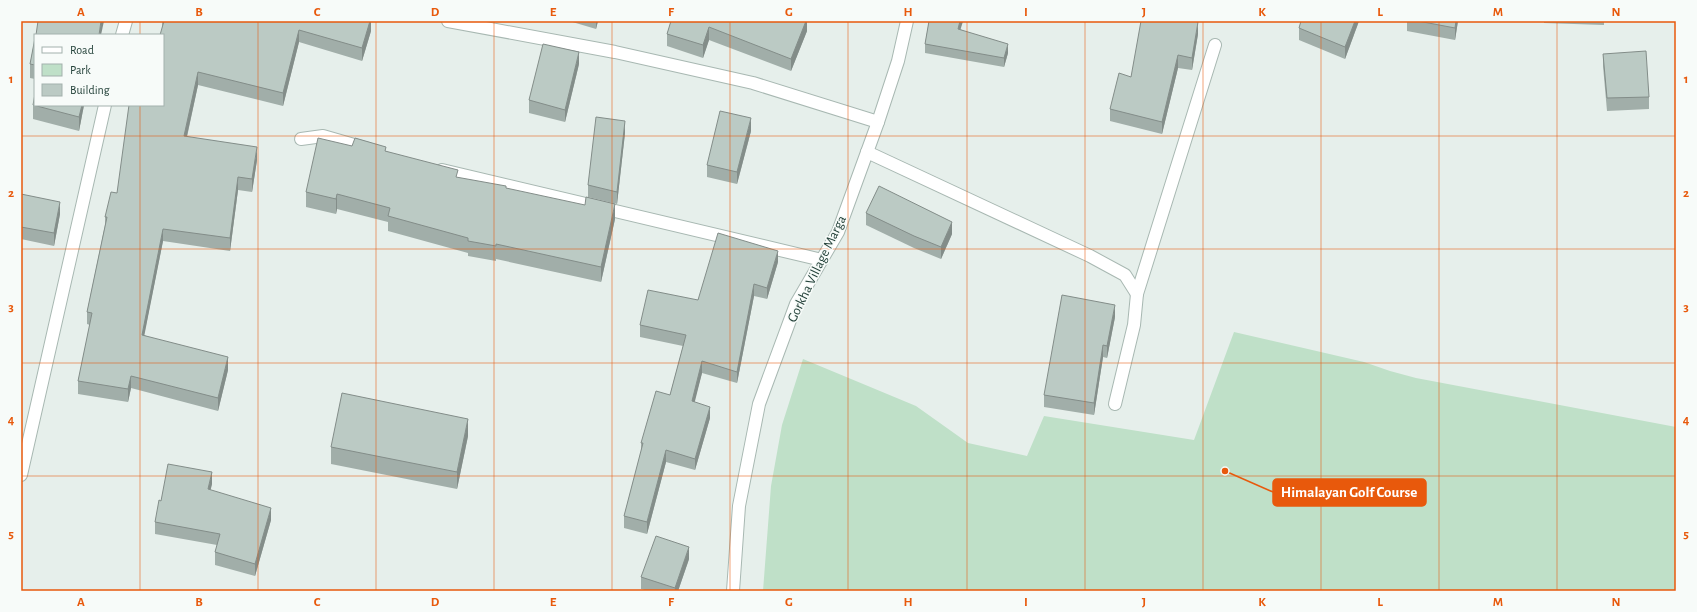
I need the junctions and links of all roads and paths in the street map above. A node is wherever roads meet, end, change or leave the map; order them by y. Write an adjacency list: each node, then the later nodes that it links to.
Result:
1 (126, 21): 4 (street)
2 (448, 21): 7 (street)
3 (907, 21): 7 (street, Gorkha Village Marga)
4 (122, 34)
5 (1215, 45): 13 (street)
6 (105, 106): 15 (street)
7 (878, 122): 9 (street, Gorkha Village Marga)
8 (302, 139): 10 (street)
9 (867, 152): 12 (street, Gorkha Village Marga); 13 (street)
10 (381, 153)
11 (432, 168): 12 (street)
12 (822, 260): 16 (street, Gorkha Village Marga)
13 (1137, 294): 14 (street)
14 (1115, 404)
15 (21, 475)
16 (733, 591)

